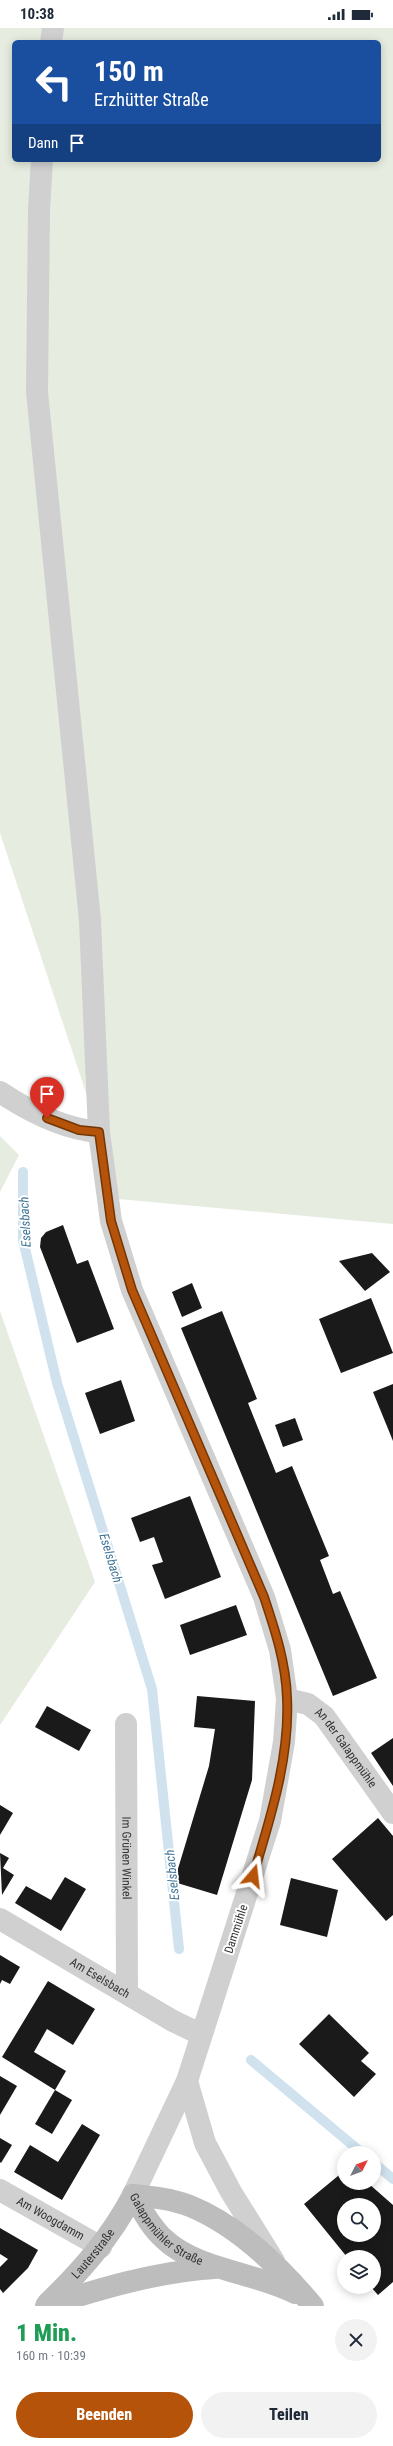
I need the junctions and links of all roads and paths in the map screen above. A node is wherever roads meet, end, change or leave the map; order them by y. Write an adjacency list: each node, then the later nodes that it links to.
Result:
1 (53, 28): 2 (street)
2 (51, 40)
3 (42, 162): 5 (street, Dammühle)
4 (0, 1092): 5 (street)
5 (99, 1132): 6 (street, Dammühle)
6 (287, 1700): 8 (street, An der Galappmühle); 11 (street, Dammühle)
7 (126, 1724): 10 (street, Im Grünen Winkel)
8 (393, 1813)
9 (0, 1919): 10 (street, Am Eselsbach)
10 (127, 1992): 11 (street, Am Eselsbach)
11 (200, 2034): 12 (street, Dammühle)
12 (186, 2081): 14 (street, Dammühle); 17 (street)
13 (0, 2190): 15 (street, Am Woogdamm)
14 (134, 2195): 15 (main road, Lauterstraße); 16 (main road, Galappmühler Straße); 17 (main road, Galappmühler Straße)
15 (101, 2247): 19 (main road, Lauterstraße)
16 (221, 2267): 18 (main road, Galappmühler Straße); 19 (main road)
17 (282, 2274): 18 (main road, Galappmühler Straße)
18 (311, 2303)
19 (46, 2306)

